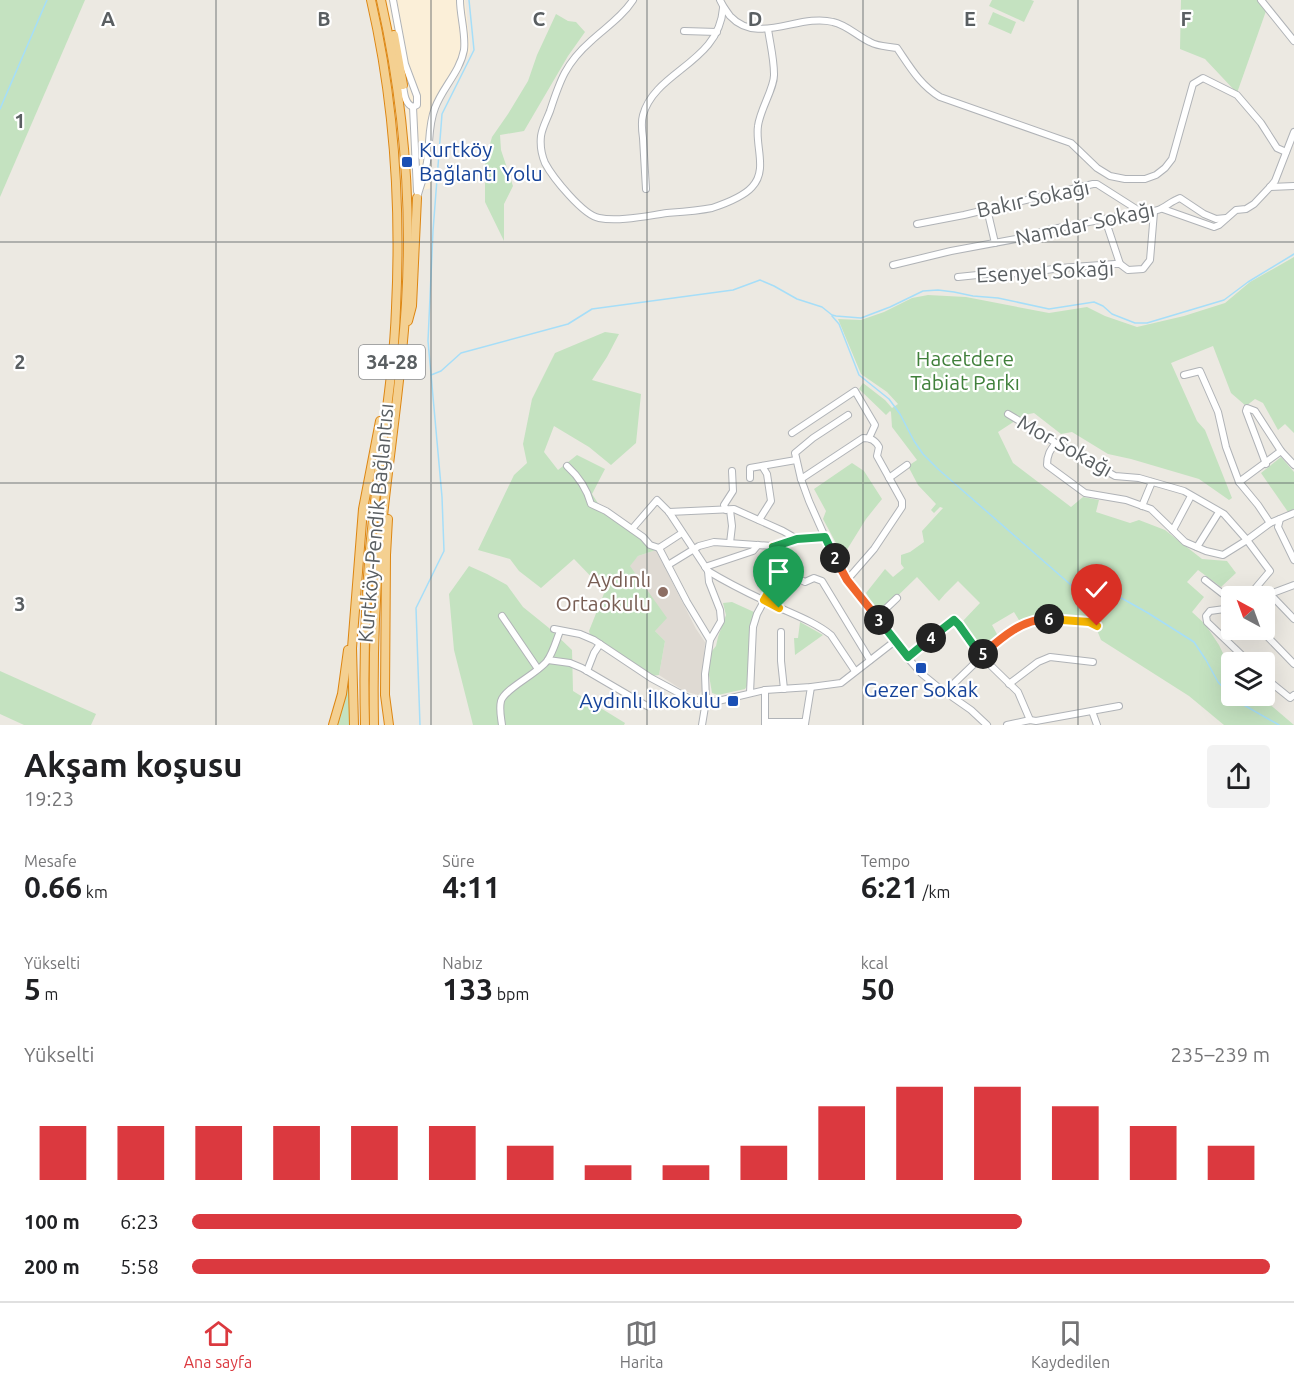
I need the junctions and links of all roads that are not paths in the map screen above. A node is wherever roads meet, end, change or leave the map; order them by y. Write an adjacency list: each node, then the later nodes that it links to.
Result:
1 (371, 0): 37 (highway, Kurtköy-Pendik Bağlantısı / 34-28)
2 (381, 0): 35 (highway, Kurtköy-Pendik Bağlantısı / 34-28)
3 (387, 0): 14 (highway)
4 (393, 0): 15 (street)
5 (460, 0): 19 (street)
6 (633, 0): 10 (street)
7 (722, 0): 9 (street)
8 (1261, 0): 13 (street)
9 (723, 8): 10 (street); 12 (street)
10 (768, 29): 17 (street)
11 (684, 31): 12 (street)
12 (717, 32): 22 (street)
13 (1294, 41)
14 (403, 85): 15 (street)
15 (413, 107): 18 (street)
16 (1294, 132): 17 (street)
17 (1286, 152): 21 (street)
18 (416, 154): 19 (street); 23 (street)
19 (428, 156): 23 (street)
20 (1294, 186): 21 (street)
21 (1270, 187): 28 (street)
22 (646, 189)
23 (417, 198): 35 (highway)
24 (987, 209): 26 (street, Bakır Sokağı); 30 (street, Bakır Sokağı); 31 (street)
25 (1163, 209): 27 (street, Namdar Sokağı); 28 (street); 28 (street, Namdar Sokağı)
26 (1141, 212): 27 (street, Namdar Sokağı); 29 (street, Namdar Sokağı)
27 (1154, 212): 32 (street, Esenyel Sokağı)
28 (1226, 218)
29 (1105, 219): 31 (street, Namdar Sokağı); 32 (street)
30 (917, 224)
31 (995, 243): 33 (street, Namdar Sokağı)
32 (1120, 264): 34 (street, Esenyel Sokağı)
33 (893, 265)
34 (958, 277)
35 (404, 332): 56 (highway, Kurtköy-Pendik Bağlantısı / 34-28)
36 (1184, 375): 55 (street)
37 (390, 377): 92 (highway); 133 (highway, Kurtköy-Pendik Bağlantısı / 34-28)
38 (1008, 414): 42 (street, Mor Sokağı)
39 (848, 415): 44 (street)
40 (792, 432): 41 (street)
41 (869, 438): 52 (street); 53 (street)
42 (1056, 443): 54 (street, Mor Sokağı); 58 (street)
43 (1281, 451): 45 (street); 45 (street); 47 (street)
44 (796, 457): 49 (street); 53 (street)
45 (1266, 464): 55 (street)
46 (907, 465): 52 (street)
47 (1294, 465)
48 (567, 466): 66 (street)
49 (762, 466): 51 (street); 64 (street)
50 (732, 471): 59 (street)
51 (750, 478)
52 (889, 478): 83 (street)
53 (801, 479): 69 (street)
54 (1152, 482): 57 (street, Mor Sokağı); 58 (street)
55 (1239, 482): 65 (street)
56 (387, 487): 134 (highway, Kurtköy-Pendik Bağlantısı / 34-28); 135 (highway)
57 (1191, 496): 61 (street, Mor Sokağı); 67 (street)
58 (1142, 506): 67 (street)
59 (728, 510): 60 (street); 64 (street); 72 (street)
60 (669, 512): 66 (street); 68 (street)
61 (1219, 512): 71 (street, Mor Sokağı); 75 (street)
62 (1294, 513): 63 (street)
63 (1280, 519): 65 (street); 78 (street)
64 (759, 520): 70 (street)
65 (1270, 523): 71 (street)
66 (632, 529): 76 (street)
67 (1173, 530): 75 (street)
68 (682, 533): 76 (street); 77 (street)
69 (825, 537): 70 (street); 83 (street)
70 (797, 539): 74 (street)
71 (1247, 540): 75 (street); 86 (street, Mor Sokağı)
72 (730, 543): 73 (street); 77 (street)
73 (758, 545): 74 (street); 81 (street)
74 (773, 546): 82 (street)
75 (1197, 547)
76 (658, 548): 80 (street)
77 (693, 550): 80 (street); 81 (street)
78 (1294, 560)
79 (760, 565): 82 (street)
80 (668, 566): 100 (street)
81 (706, 569): 91 (street); 100 (street)
82 (782, 570): 91 (street); 109 (street)
83 (847, 580): 95 (street)
84 (1205, 580): 87 (street)
85 (1294, 585): 88 (street)
86 (1257, 586)
87 (1221, 592)
88 (1275, 592)
89 (897, 598): 95 (street)
90 (1275, 599): 96 (street)
91 (764, 600): 114 (street); 121 (street)
92 (355, 603): 131 (highway); 132 (highway)
93 (1221, 610): 99 (street)
94 (502, 616): 112 (street)
95 (877, 617): 103 (street)
96 (1294, 619)
97 (1097, 626): 106 (street)
98 (781, 632): 118 (street)
99 (1221, 635)
100 (710, 640): 123 (street)
101 (1226, 640): 105 (street)
102 (1271, 640): 111 (street)
103 (895, 641): 107 (street); 109 (street)
104 (600, 644): 108 (street); 113 (street); 123 (street)
105 (1238, 652)
106 (981, 656): 107 (street); 115 (street); 120 (street)
107 (908, 657): 120 (street)
108 (548, 660): 112 (street); 113 (street)
109 (870, 660): 114 (street)
110 (1093, 662): 115 (street)
111 (1294, 664)
112 (538, 669): 136 (street)
113 (587, 671): 124 (street)
114 (855, 671): 117 (street)
115 (1009, 684): 128 (street)
116 (1275, 685): 122 (street)
117 (811, 687): 118 (street); 130 (street)
118 (784, 688): 119 (street)
119 (765, 690): 121 (street); 129 (street)
120 (945, 692): 138 (street)
121 (750, 693): 123 (street)
122 (1292, 697)
123 (706, 701): 137 (street)
124 (647, 706)
125 (1119, 706): 126 (street)
126 (1092, 711): 127 (street); 141 (street)
127 (1053, 717): 128 (street); 140 (street)
128 (1034, 722): 139 (street)
129 (765, 723): 130 (street)
130 (805, 723)
131 (333, 725)
132 (354, 725)
133 (364, 725)
134 (374, 725)
135 (387, 725)
136 (502, 725)
137 (702, 725)
138 (987, 725)
139 (1006, 725)
140 (1054, 725)
141 (1097, 725)

